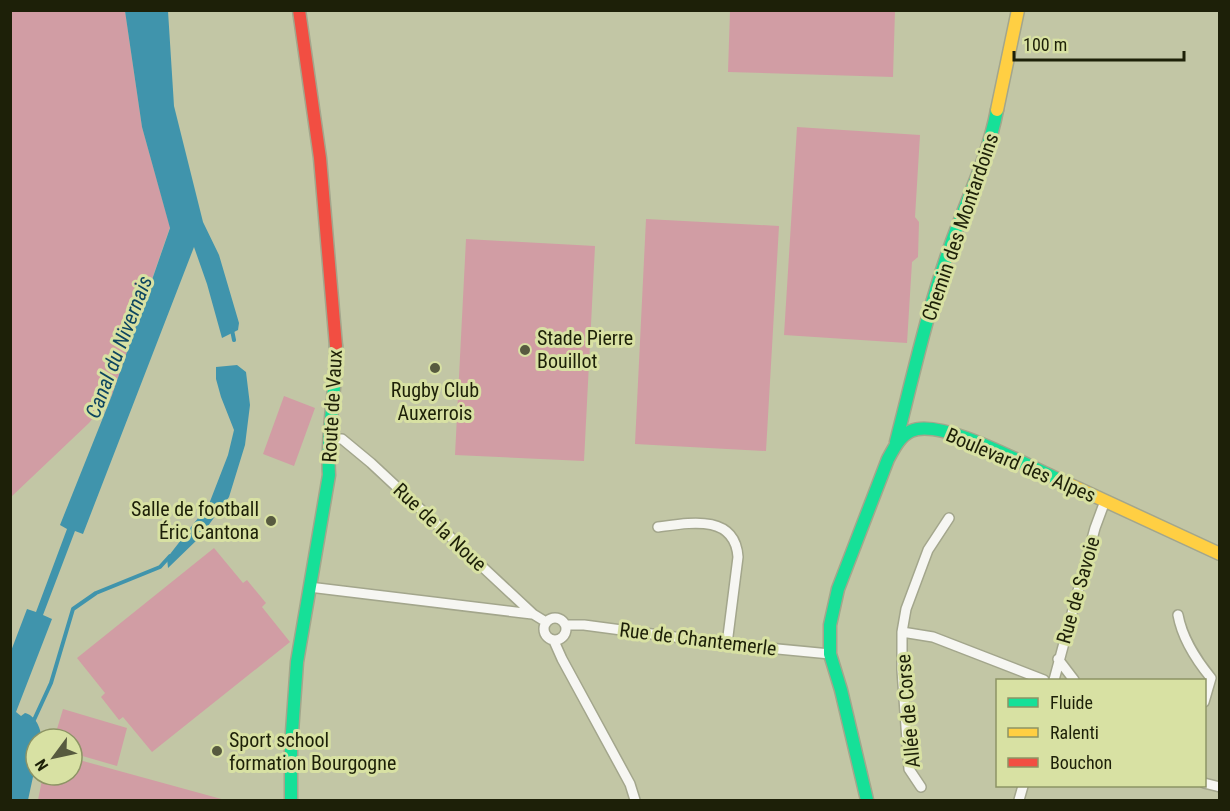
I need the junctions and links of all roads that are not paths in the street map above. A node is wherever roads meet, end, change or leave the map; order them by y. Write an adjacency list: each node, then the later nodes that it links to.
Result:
1 (298, 10): 3 (street, Route de Vaux)
2 (1018, 10): 4 (street, Chemin des Montardoins)
3 (331, 439): 9 (street, Route de Vaux); 10 (street, Rue de la Noue)
4 (896, 442): 5 (street, Boulevard des Alpes); 17 (street)
5 (1105, 501): 8 (street, Boulevard des Alpes); 18 (street, Rue de Savoie)
6 (949, 518): 14 (street, Allée de Corse)
7 (658, 526): 16 (street)
8 (1220, 554)
9 (309, 587): 10 (street); 25 (street, Route de Vaux)
10 (533, 614): 12 (street, Rue de la Noue)
11 (1178, 615): 19 (street)
12 (546, 622): 13 (street); 15 (street)
13 (566, 625): 15 (street); 16 (street, Rue de Chantemerle)
14 (902, 632): 20 (street, Allée de Corse); 24 (street, Allée de Corse)
15 (554, 641): 26 (street)
16 (727, 644): 17 (street, Rue de Chantemerle)
17 (830, 654): 27 (street)
18 (1058, 659): 21 (street, Rue de Savoie); 22 (street)
19 (1215, 678): 23 (street)
20 (1039, 679)
21 (1054, 679)
22 (1073, 679)
23 (1206, 698)
24 (921, 787)
25 (291, 801)
26 (635, 801)
27 (867, 801)

